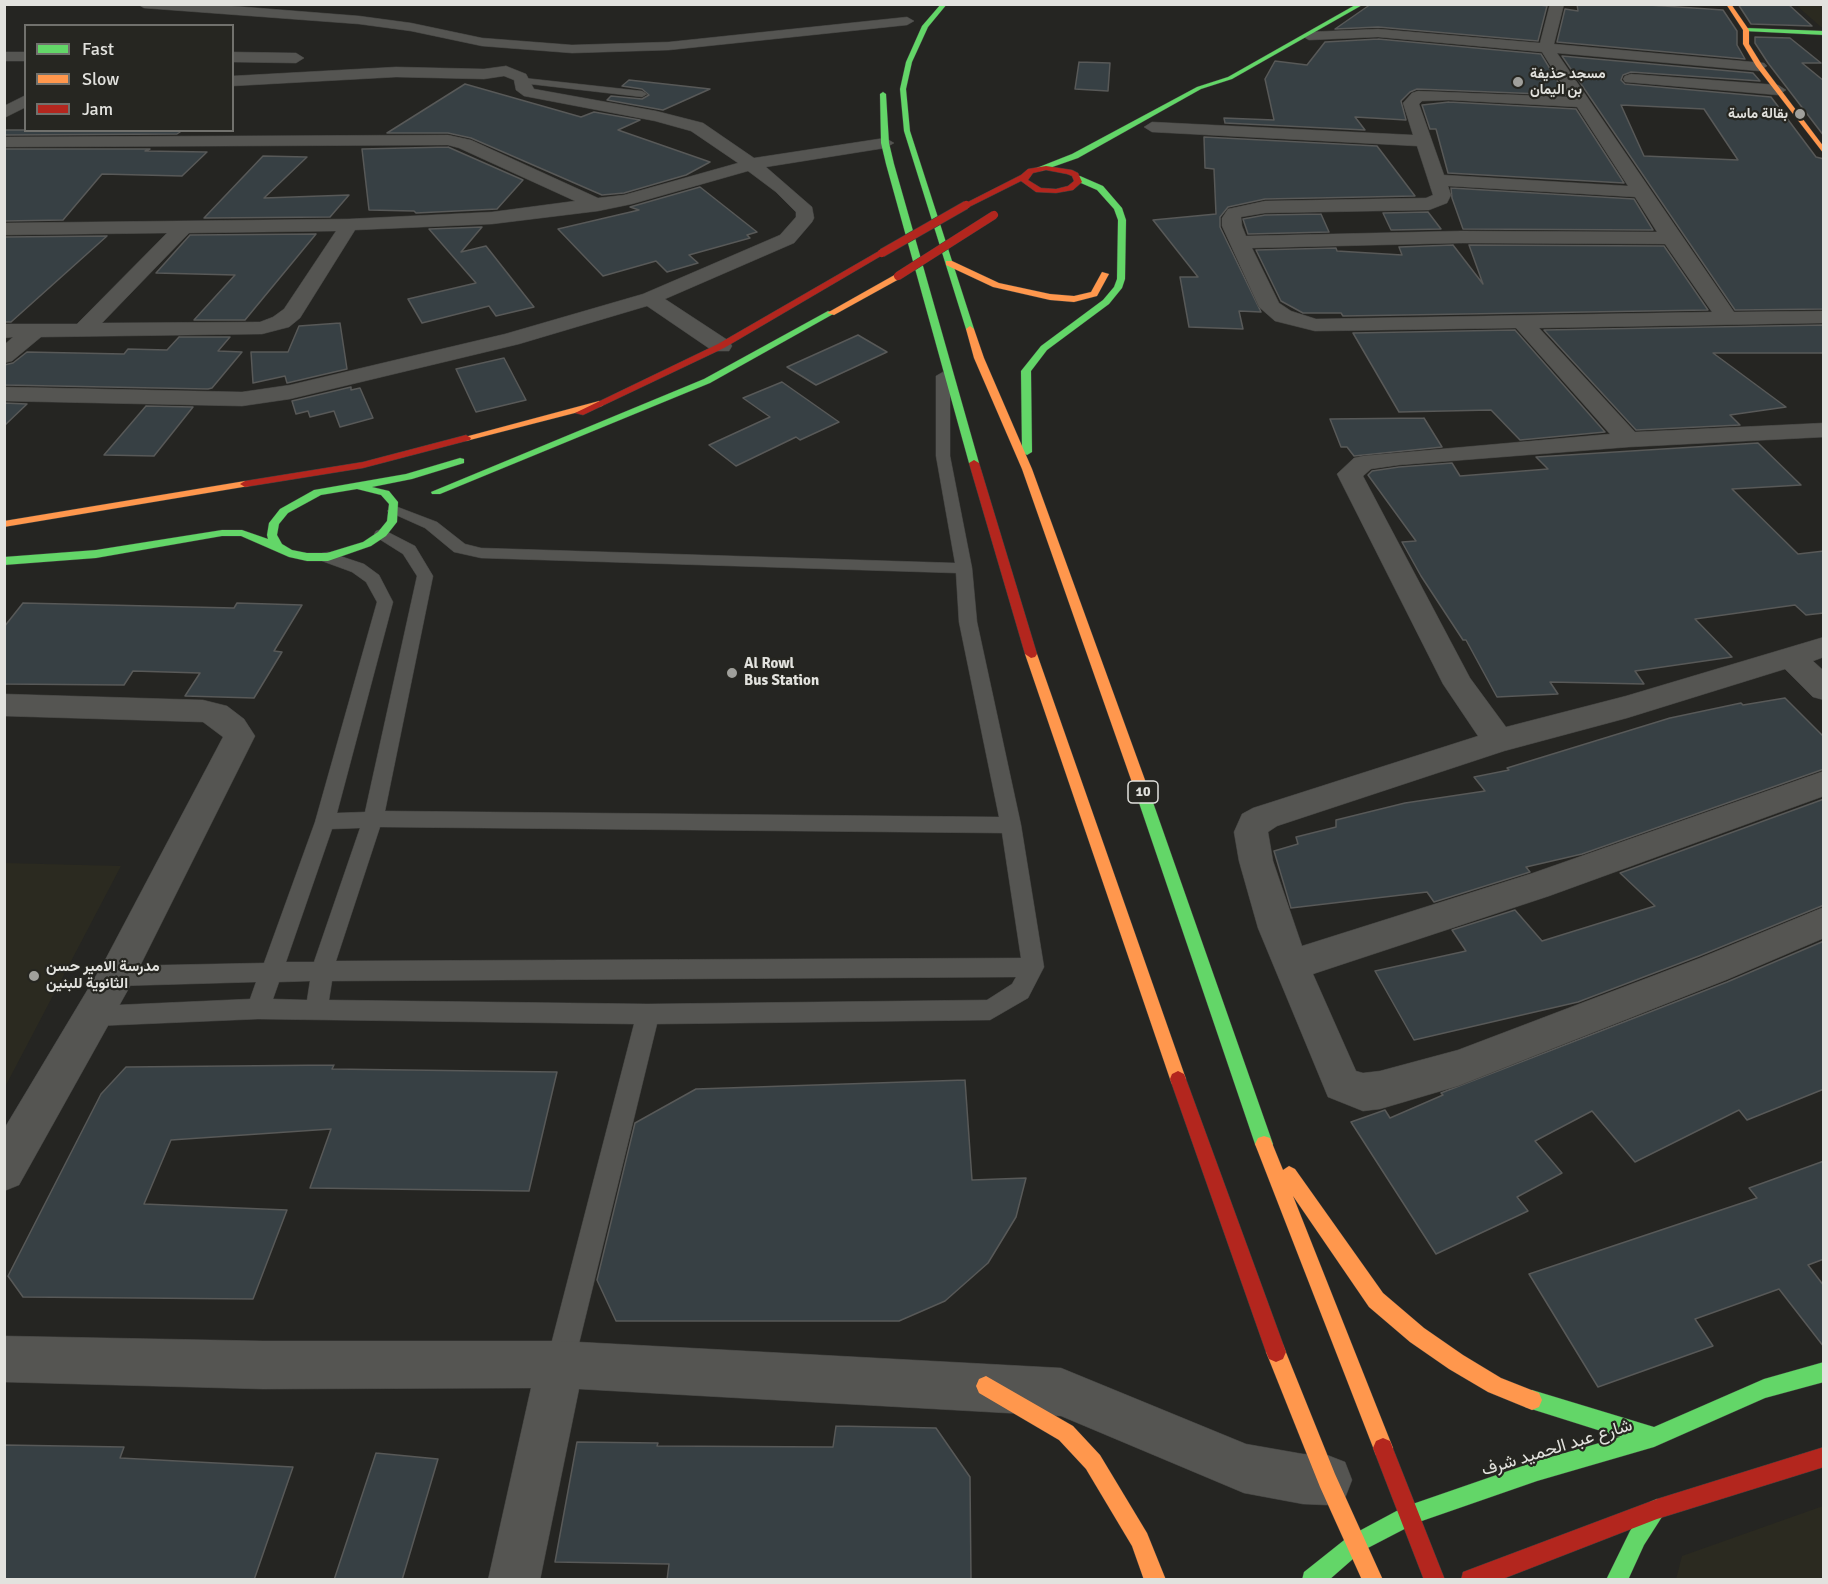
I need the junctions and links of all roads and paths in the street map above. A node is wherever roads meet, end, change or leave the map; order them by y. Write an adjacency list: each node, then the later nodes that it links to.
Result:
1 (144, 4): 8 (street)
2 (945, 4): 55 (main road, 10)
3 (1362, 4): 11 (main road)
4 (1557, 4): 13 (street)
5 (1728, 4): 9 (main road)
6 (412, 12): 8 (street)
7 (911, 17): 8 (street); 12 (main road)
8 (439, 33): 14 (street)
9 (1747, 33): 10 (main road); 20 (main road); 21 (main road)
10 (1824, 33)
11 (1309, 36): 13 (street); 23 (main road)
12 (897, 41)
13 (1546, 47): 20 (street); 31 (street)
14 (460, 54)
15 (24, 56): 16 (street)
16 (4, 57)
17 (234, 57): 18 (street)
18 (308, 57)
19 (430, 57): 22 (street)
20 (1759, 66): 21 (main road); 28 (main road)
21 (1775, 68): 34 (main road)
22 (506, 71): 26 (street); 27 (street)
23 (1230, 78): 33 (main road); 40 (main road)
24 (884, 79): 37 (main road)
25 (1631, 80): 28 (street)
26 (234, 81)
27 (524, 81): 29 (lane); 39 (street)
28 (1778, 90): 38 (main road)
29 (642, 94)
30 (24, 101): 32 (street)
31 (1582, 102): 35 (street); 45 (street)
32 (4, 113)
33 (1152, 127): 35 (street); 42 (main road)
34 (1824, 130)
35 (1425, 141): 43 (street)
36 (4, 142): 48 (street)
37 (885, 143): 39 (street); 66 (main road)
38 (1824, 152)
39 (752, 164): 48 (street); 57 (street)
40 (1038, 169): 41 (main road); 42 (main road)
41 (1024, 177): 44 (main road); 64 (main road, bridge)
42 (1076, 177): 44 (main road); 73 (main road)
43 (1437, 180): 45 (street); 54 (street)
44 (1051, 191): 46 (main road); 47 (main road)
45 (1641, 192): 53 (street)
46 (1026, 200)
47 (1078, 201)
48 (598, 205): 50 (street)
49 (999, 212): 76 (main road, bridge)
50 (349, 225): 51 (street); 61 (street)
51 (183, 228): 52 (street); 61 (street)
52 (4, 229)
53 (1671, 238): 54 (street); 59 (street)
54 (1239, 242): 60 (street)
55 (949, 262): 56 (main road); 73 (main road, 10)
56 (1105, 264)
57 (650, 298): 64 (street); 67 (street)
58 (1824, 317): 59 (street)
59 (1727, 318): 60 (street)
60 (1520, 321): 71 (street)
61 (83, 330): 63 (street)
62 (4, 331): 63 (street)
63 (35, 331): 65 (street)
64 (721, 346): 68 (main road)
65 (4, 356)
66 (943, 361): 86 (lane); 114 (main road)
67 (4, 394)
68 (599, 404): 70 (main road); 80 (main road)
69 (1824, 430): 71 (street)
70 (526, 437)
71 (1629, 441): 91 (street)
72 (474, 457): 74 (main road)
73 (1027, 469): 106 (main road, 10)
74 (357, 486): 75 (main road); 78 (main road)
75 (318, 492): 77 (main road); 83 (main road)
76 (425, 495)
77 (284, 496)
78 (398, 505): 82 (main road); 86 (lane)
79 (193, 507): 81 (main road)
80 (4, 524)
81 (4, 528)
82 (382, 534): 84 (main road); 93 (lane)
83 (277, 546): 84 (main road); 85 (main road)
84 (328, 557): 94 (lane)
85 (4, 561)
86 (964, 568): 95 (lane)
87 (1824, 647): 88 (street)
88 (1791, 658): 89 (street); 91 (street)
89 (1824, 689)
90 (4, 705): 101 (street)
91 (1499, 741): 97 (street)
92 (1824, 783): 97 (street)
93 (373, 819): 94 (lane); 95 (lane); 99 (lane)
94 (326, 822): 100 (lane)
95 (1011, 825): 98 (lane)
96 (1824, 922): 97 (street)
97 (1291, 965)
98 (1033, 967): 99 (lane); 104 (lane)
99 (322, 971): 100 (lane); 103 (lane)
100 (270, 973): 101 (lane); 102 (lane)
101 (116, 976): 105 (street)
102 (258, 1009): 103 (lane); 105 (lane)
103 (317, 1010): 104 (lane)
104 (648, 1014): 109 (lane)
105 (95, 1016): 107 (street)
106 (1259, 1131): 112 (main road); 116 (main road, 10)
107 (4, 1170)
108 (4, 1359): 109 (street)
109 (560, 1364): 111 (street); 118 (street)
110 (1824, 1372): 112 (main road, شارع عبد الحميد شرف)
111 (986, 1386): 114 (street); 119 (main road)
112 (1654, 1437): 116 (main road, شارع عبد الحميد شرف)
113 (1824, 1457): 115 (main road)
114 (1327, 1480): 117 (main road)
115 (1657, 1509): 123 (main road); 124 (main road)
116 (1411, 1514): 117 (main road, شارع عبد الحميد شرف); 122 (main road, 10)
117 (1355, 1544): 120 (main road, شارع عبد الحميد شرف); 121 (main road)
118 (514, 1580)
119 (1155, 1580)
120 (1312, 1580)
121 (1373, 1580)
122 (1435, 1580)
123 (1471, 1580)
124 (1616, 1580)

